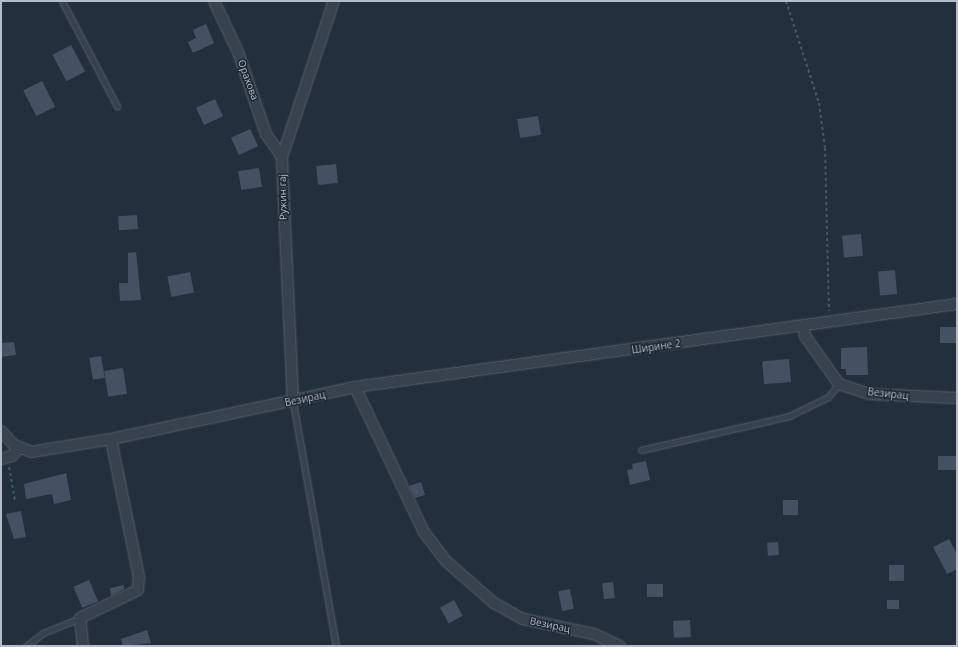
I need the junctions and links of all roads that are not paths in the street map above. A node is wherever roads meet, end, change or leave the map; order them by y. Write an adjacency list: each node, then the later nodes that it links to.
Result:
1 (62, 1): 4 (lane)
2 (214, 1): 5 (street, Орахова)
3 (334, 1): 5 (street, Ружин гај)
4 (117, 106)
5 (282, 157): 11 (street, Ружин гај)
6 (957, 304): 7 (street, Ширине 2)
7 (804, 327): 8 (street); 9 (street, Ширине 2)
8 (839, 384): 10 (street, Везирац); 15 (lane)
9 (355, 388): 11 (street, Везирац); 21 (street, Везирац)
10 (957, 398)
11 (293, 402): 13 (street, Везирац); 20 (lane)
12 (1, 431): 14 (street)
13 (111, 439): 14 (street, Везирац); 17 (street)
14 (19, 448): 16 (street)
15 (641, 450)
16 (4, 458)
17 (80, 618): 18 (lane); 19 (street)
18 (26, 646)
19 (83, 646)
20 (336, 646)
21 (620, 646)

